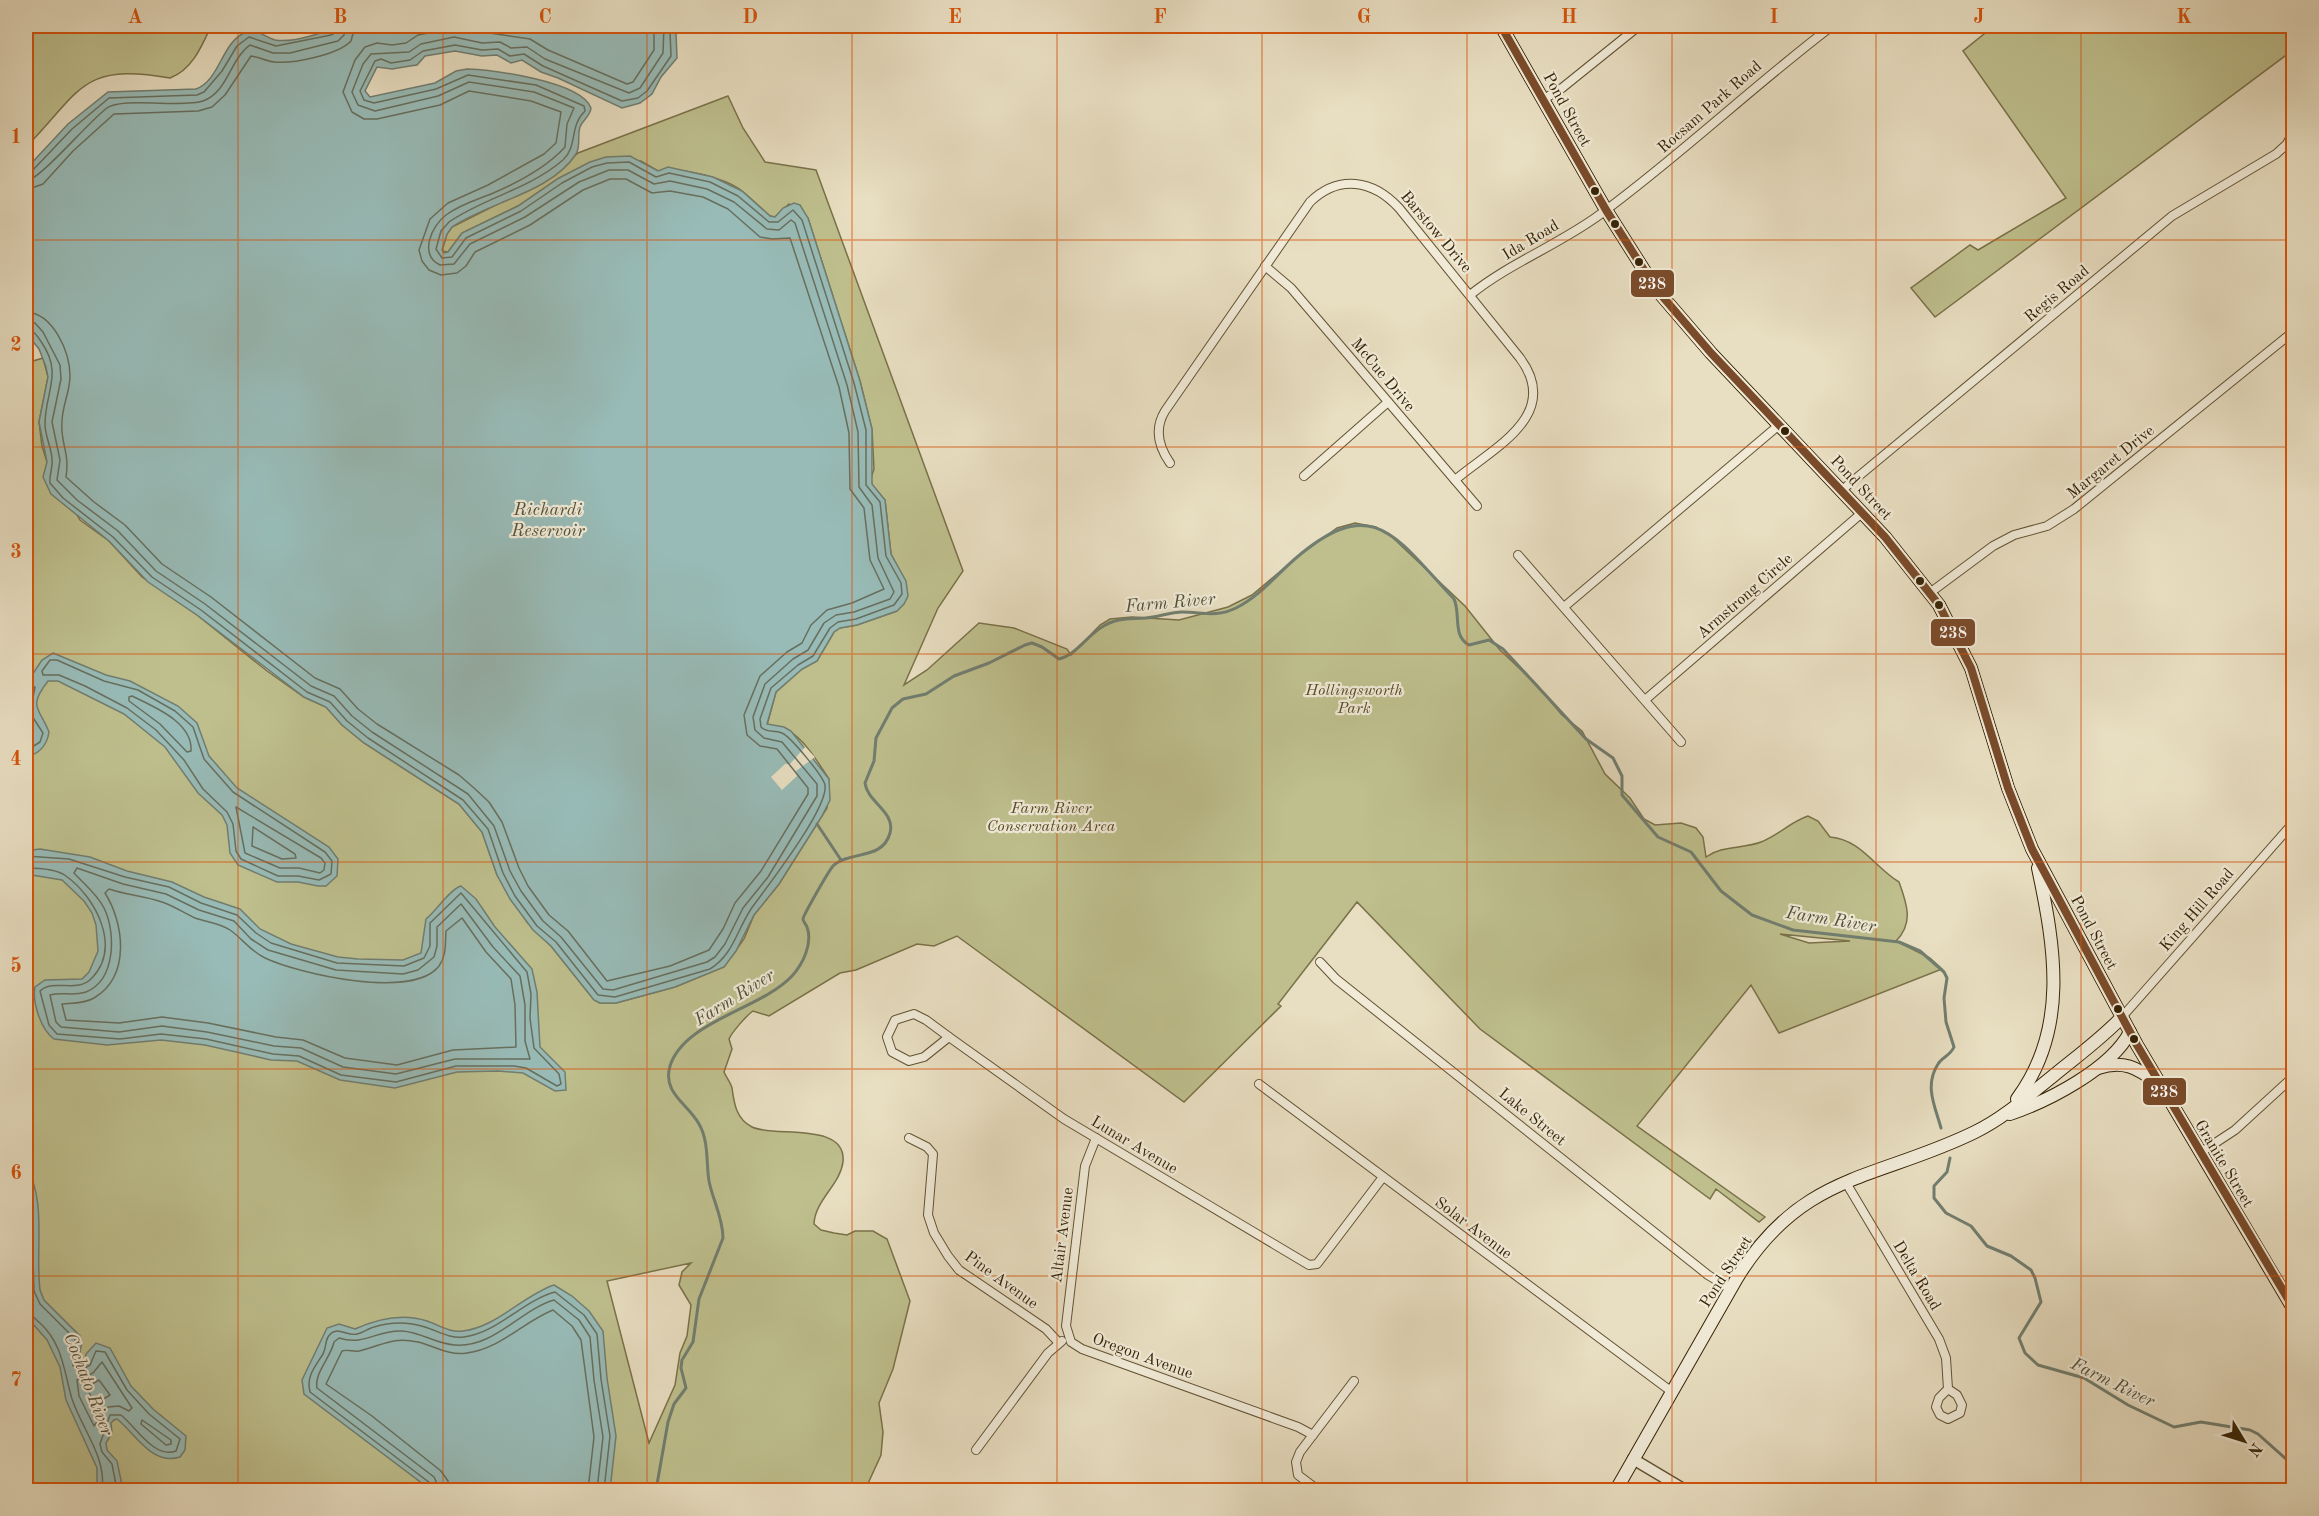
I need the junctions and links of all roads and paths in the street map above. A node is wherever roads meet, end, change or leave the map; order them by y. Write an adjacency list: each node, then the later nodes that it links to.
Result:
1 (1501, 26): 4 (main road, Pond Street)
2 (1639, 26): 4 (street)
3 (1832, 26): 6 (street, Rocsam Park Road)
4 (1544, 99): 6 (main road, Pond Street)
5 (2294, 130): 15 (street, Regis Road)
6 (1606, 210): 8 (street, Ida Road); 11 (main road, Pond Street)
7 (1265, 266): 8 (street, Barstow Drive); 10 (street, McCue Drive); 12 (street, Barstow Drive)
8 (1470, 295): 14 (street, Barstow Drive)
9 (2294, 331): 19 (street, Margaret Drive)
10 (1388, 402): 13 (street); 14 (street, McCue Drive)
11 (1779, 425): 15 (main road, Pond Street); 20 (street)
12 (1170, 462)
13 (1304, 476)
14 (1455, 480): 16 (street, McCue Drive)
15 (1842, 490): 17 (main road, Pond Street)
16 (1477, 506)
17 (1863, 512): 19 (main road, Pond Street); 21 (street, Armstrong Circle)
18 (1518, 555): 20 (street)
19 (1931, 592): 24 (main road, Pond Street)
20 (1564, 607): 21 (street)
21 (1645, 700): 22 (street)
22 (1681, 742)
23 (2294, 822): 26 (street, King Hill Road)
24 (2032, 849): 26 (main road, Pond Street); 33 (main road)
25 (1320, 962): 39 (street, Lake Street)
26 (2122, 1017): 27 (main road, Pond Street); 33 (main road, Pond Street)
27 (2130, 1032): 29 (main road, Pond Street); 32 (main road, Granite Street)
28 (949, 1037): 28 (street, Lunar Avenue); 35 (street, Lunar Avenue)
29 (2089, 1073): 32 (main road); 33 (main road, Pond Street)
30 (2294, 1076): 36 (street)
31 (1259, 1084): 37 (street, Solar Avenue)
32 (2166, 1096): 36 (main road, Granite Street)
33 (2000, 1118): 38 (main road, Pond Street)
34 (909, 1138): 42 (street, Pine Avenue)
35 (1096, 1138): 37 (street, Lunar Avenue); 41 (street, Altair Avenue)
36 (2200, 1153): 40 (main road, Granite Street)
37 (1383, 1177): 45 (street, Solar Avenue)
38 (1845, 1181): 39 (main road, Pond Street); 44 (street, Delta Road)
39 (1731, 1289): 45 (main road, Pond Street)
40 (2294, 1310)
41 (1068, 1338): 42 (street, Oregon Avenue); 46 (street, Oregon Avenue)
42 (1059, 1343): 47 (street, Oregon Avenue)
43 (1354, 1381): 46 (street)
44 (1948, 1389)
45 (1672, 1392): 48 (main road, Pond Street)
46 (1313, 1435): 49 (street)
47 (976, 1450)
48 (1633, 1460): 50 (main road, Pond Street); 51 (street)
49 (1318, 1491)
50 (1616, 1491)
51 (1685, 1491)

